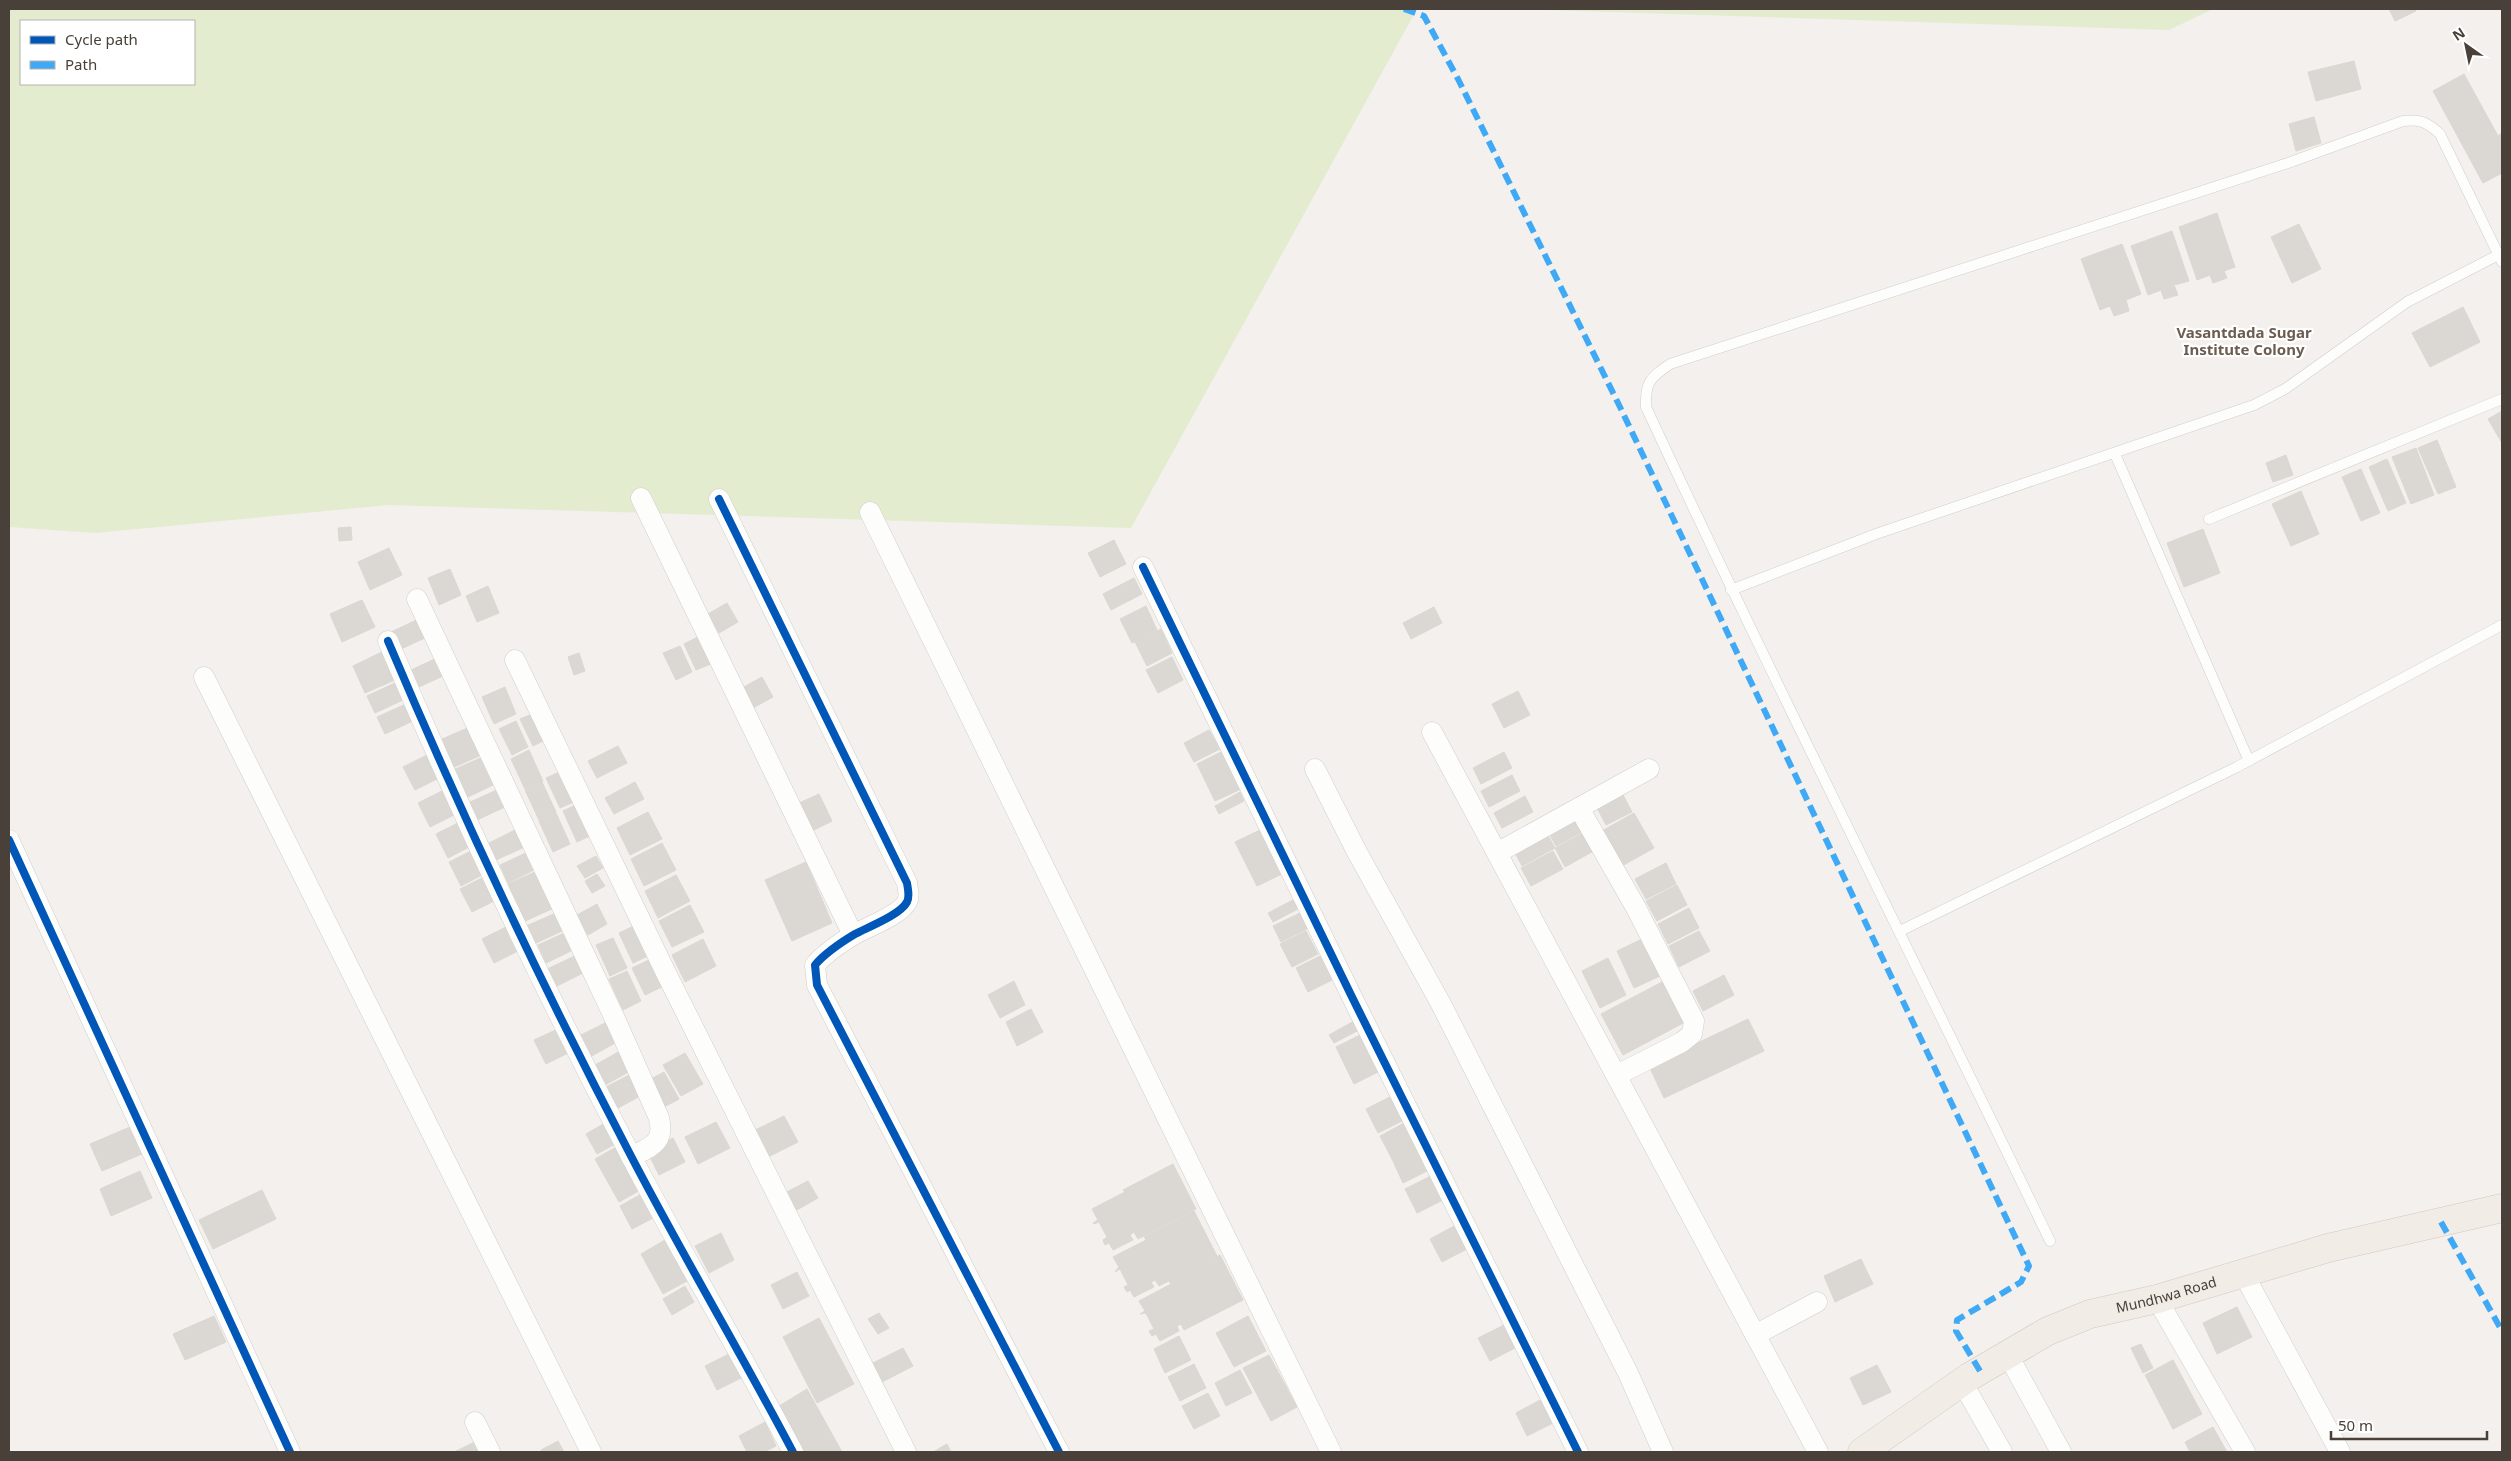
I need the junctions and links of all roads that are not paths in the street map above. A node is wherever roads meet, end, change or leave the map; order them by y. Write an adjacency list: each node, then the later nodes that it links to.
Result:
1 (2501, 257): 3 (lane); 9 (lane)
2 (2502, 399): 7 (lane)
3 (2115, 454): 9 (lane); 16 (lane)
4 (640, 498): 23 (street)
5 (719, 499): 23 (street)
6 (870, 512): 41 (street)
7 (2209, 519)
8 (1143, 567): 42 (street)
9 (1731, 590): 22 (lane)
10 (417, 598): 25 (street)
11 (2502, 625): 16 (lane)
12 (388, 641): 25 (street)
13 (516, 660): 39 (street)
14 (204, 677): 37 (street)
15 (1432, 732): 21 (street)
16 (2249, 761): 22 (lane)
17 (1315, 769): 43 (street)
18 (1648, 769): 19 (street)
19 (1579, 808): 21 (street); 24 (street)
20 (9, 840): 35 (street)
21 (1497, 853): 24 (street)
22 (1900, 931): 27 (lane)
23 (853, 936): 40 (street)
24 (1617, 1075): 31 (street)
25 (631, 1157): 38 (street)
26 (2502, 1208): 28 (main road, Mundhwa Road)
27 (2050, 1241)
28 (2243, 1273): 29 (main road, Mundhwa Road); 49 (street)
29 (2157, 1298): 32 (main road, Mundhwa Road); 48 (street)
30 (1817, 1302): 31 (street)
31 (1755, 1335): 44 (street)
32 (2008, 1355): 33 (main road, Mundhwa Road); 47 (street)
33 (1962, 1382): 45 (main road, Mundhwa Road); 46 (street)
34 (475, 1422): 36 (street)
35 (290, 1452)
36 (490, 1452)
37 (591, 1452)
38 (793, 1452)
39 (906, 1452)
40 (1059, 1452)
41 (1331, 1452)
42 (1578, 1452)
43 (1663, 1452)
44 (1818, 1452)
45 (1862, 1452)
46 (2002, 1452)
47 (2060, 1452)
48 (2245, 1452)
49 (2340, 1452)

